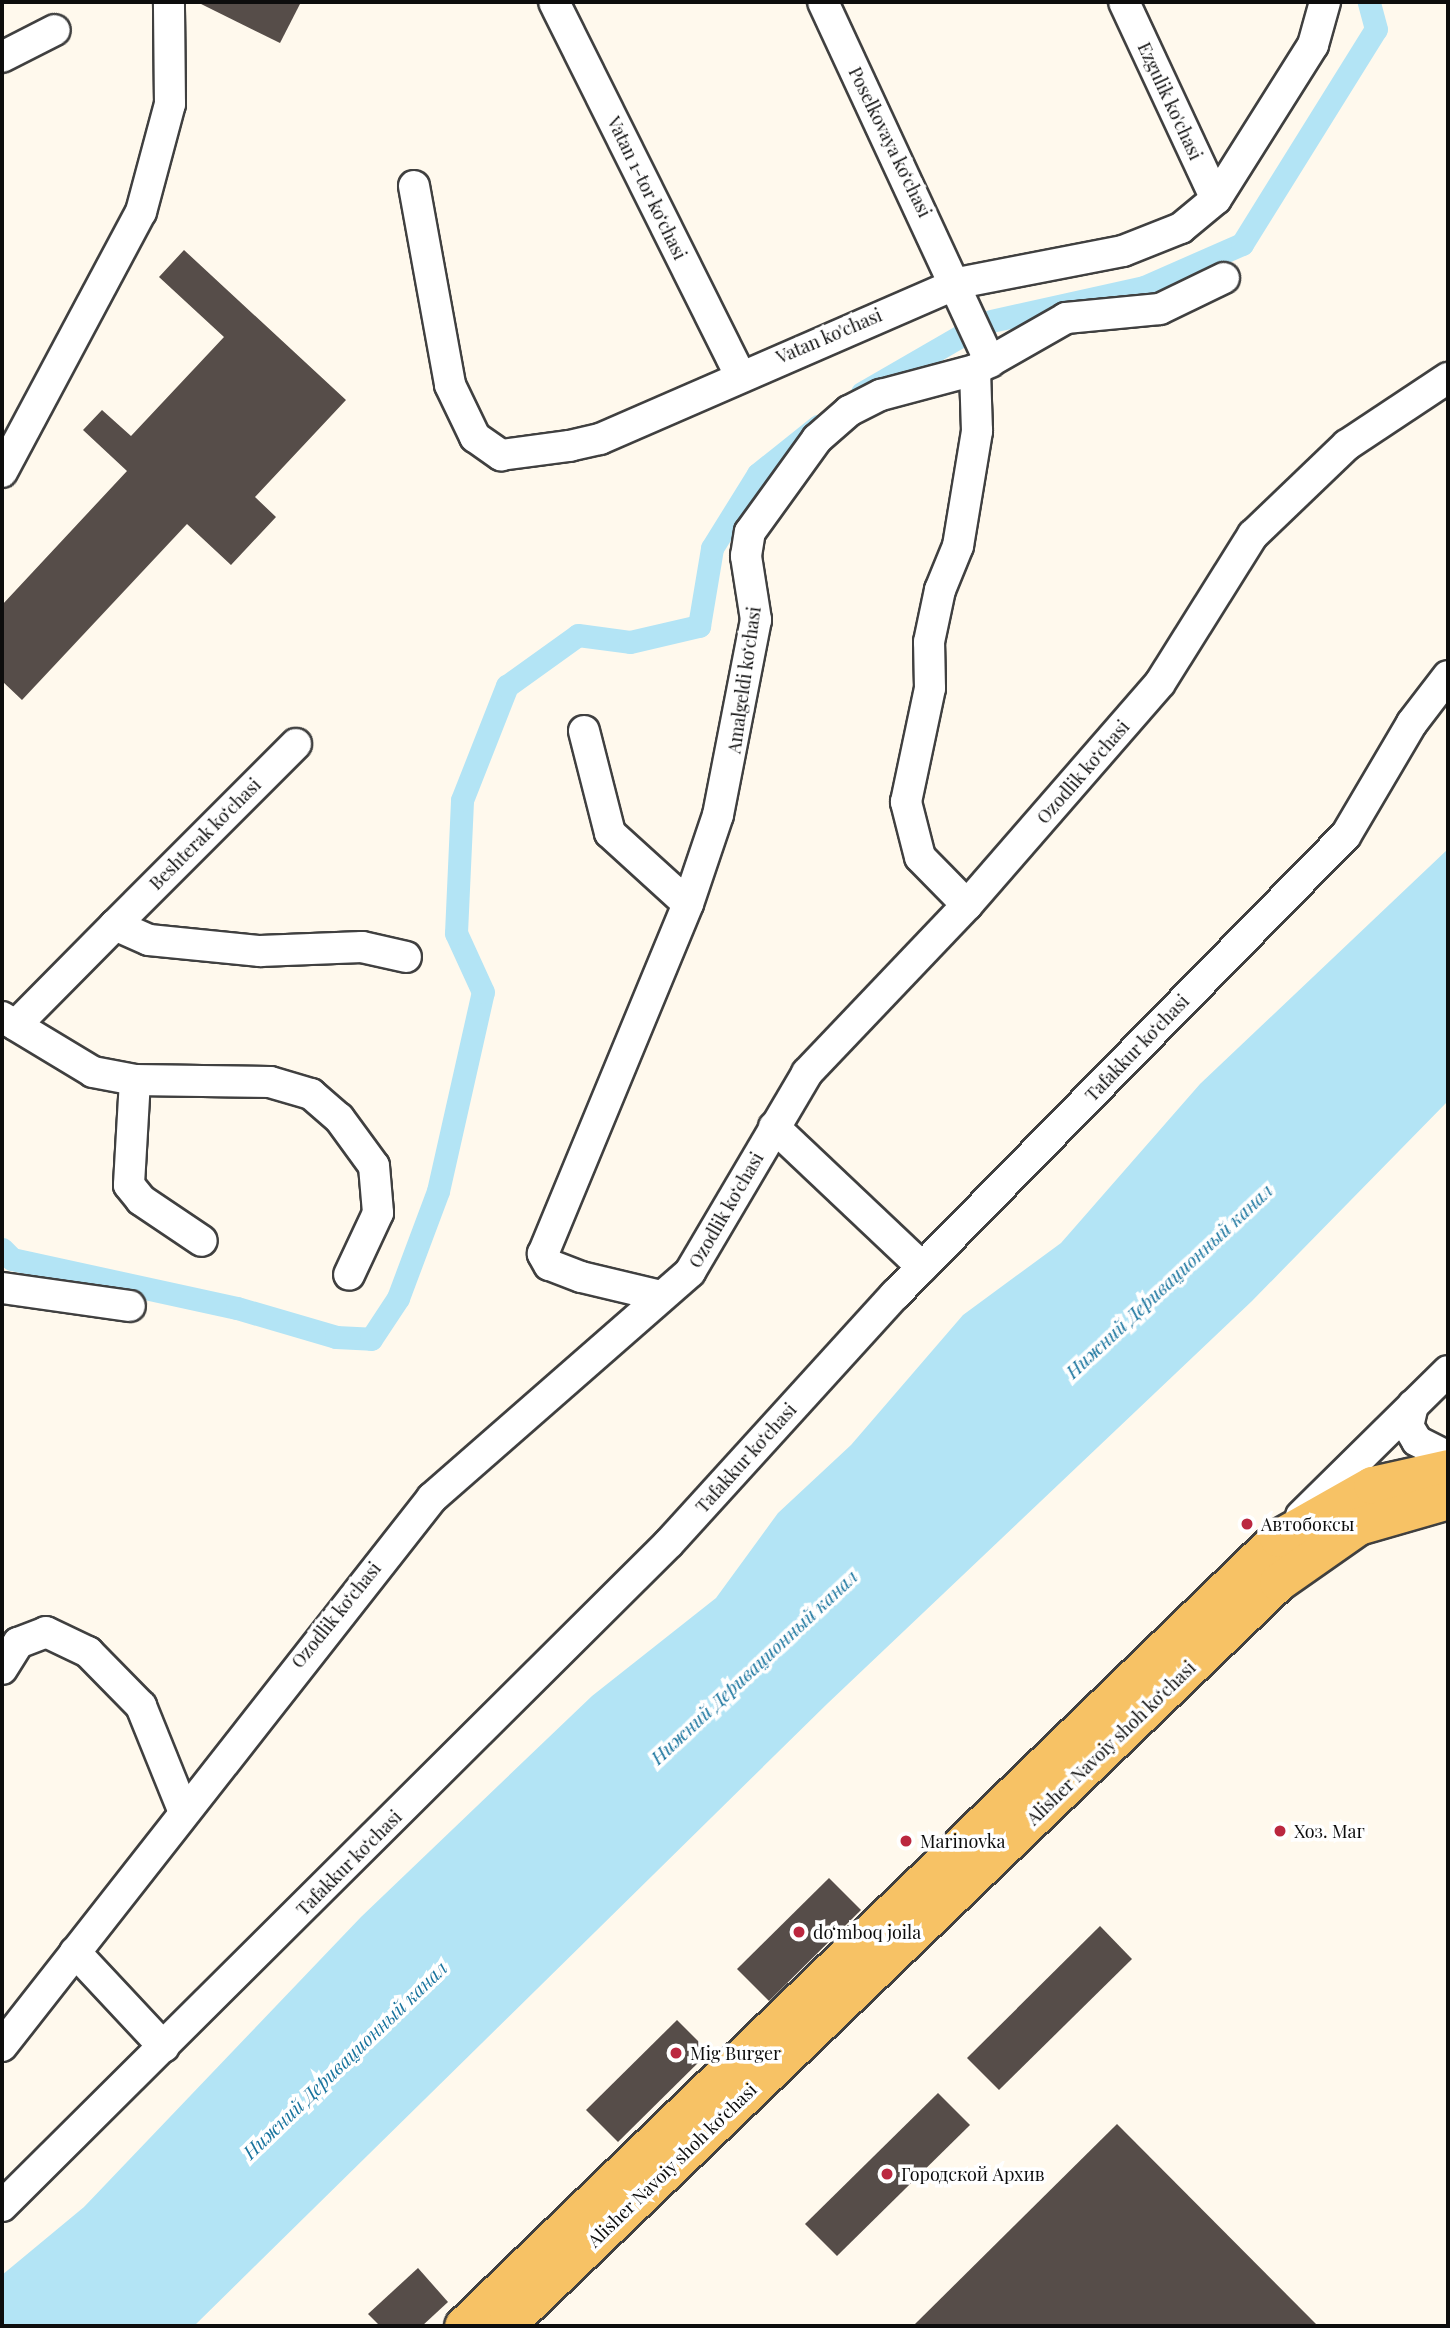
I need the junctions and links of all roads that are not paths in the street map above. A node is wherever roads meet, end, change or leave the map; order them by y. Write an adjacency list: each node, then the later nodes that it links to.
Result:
1 (169, 2): 15 (street)
2 (554, 2): 13 (street, Vatan 1-tor ko‘chasi)
3 (823, 2): 11 (street, Poselkovaya ko‘chasi)
4 (1124, 2): 9 (street, Ezgulik ko'chasi)
5 (1325, 2): 9 (street, Vatan ko'chasi)
6 (55, 30): 7 (street)
7 (2, 57)
8 (414, 186): 13 (street, Vatan ko'chasi)
9 (1216, 200): 11 (street, Vatan ko'chasi)
10 (1224, 278): 12 (street, Amalgeldi ko‘chasi)
11 (958, 283): 12 (street, Poselkovaya ko‘chasi); 13 (street, Vatan ko'chasi)
12 (983, 366): 19 (street, Amalgeldi ko‘chasi); 20 (street)
13 (739, 373)
14 (1448, 378): 20 (street, Ozodlik ko‘chasi)
15 (2, 472)
16 (1448, 676): 27 (street, Tafakkur ko‘chasi)
17 (584, 731): 19 (street)
18 (296, 744): 21 (street, Beshterak ko‘chasi)
19 (688, 904): 30 (street, Amalgeldi ko‘chasi)
20 (967, 905): 25 (street, Ozodlik ko‘chasi)
21 (115, 925): 22 (street); 23 (street, Beshterak ko‘chasi)
22 (406, 957)
23 (9, 1021): 24 (street, Beshterak ko‘chasi)
24 (135, 1080): 26 (street); 28 (street, Beshterak ko‘chasi)
25 (774, 1127): 27 (street); 30 (street, Ozodlik ko‘chasi)
26 (202, 1241)
27 (922, 1267): 42 (street, Tafakkur ko‘chasi)
28 (349, 1275)
29 (2, 1288): 31 (street)
30 (662, 1296): 39 (street, Ozodlik ko‘chasi)
31 (130, 1306)
32 (1448, 1371): 33 (street)
33 (1413, 1405): 34 (street); 37 (street)
34 (1448, 1457)
35 (1448, 1468): 37 (main road, Alisher Navoiy shoh koʻchasi)
36 (1448, 1500): 43 (main road, Alisher Navoiy shoh koʻchasi)
37 (1278, 1538): 43 (main road, Alisher Navoiy shoh koʻchasi)
38 (2, 1669): 39 (street)
39 (183, 1810): 40 (street, Ozodlik ko‘chasi)
40 (75, 1952): 41 (street, Ozodlik ko‘chasi); 42 (street)
41 (2, 2046)
42 (164, 2047): 44 (street, Tafakkur ko‘chasi)
43 (718, 2100): 45 (main road, Alisher Navoiy shoh koʻchasi); 46 (main road, Alisher Navoiy shoh koʻchasi)
44 (2, 2206)
45 (463, 2326)
46 (505, 2326)

